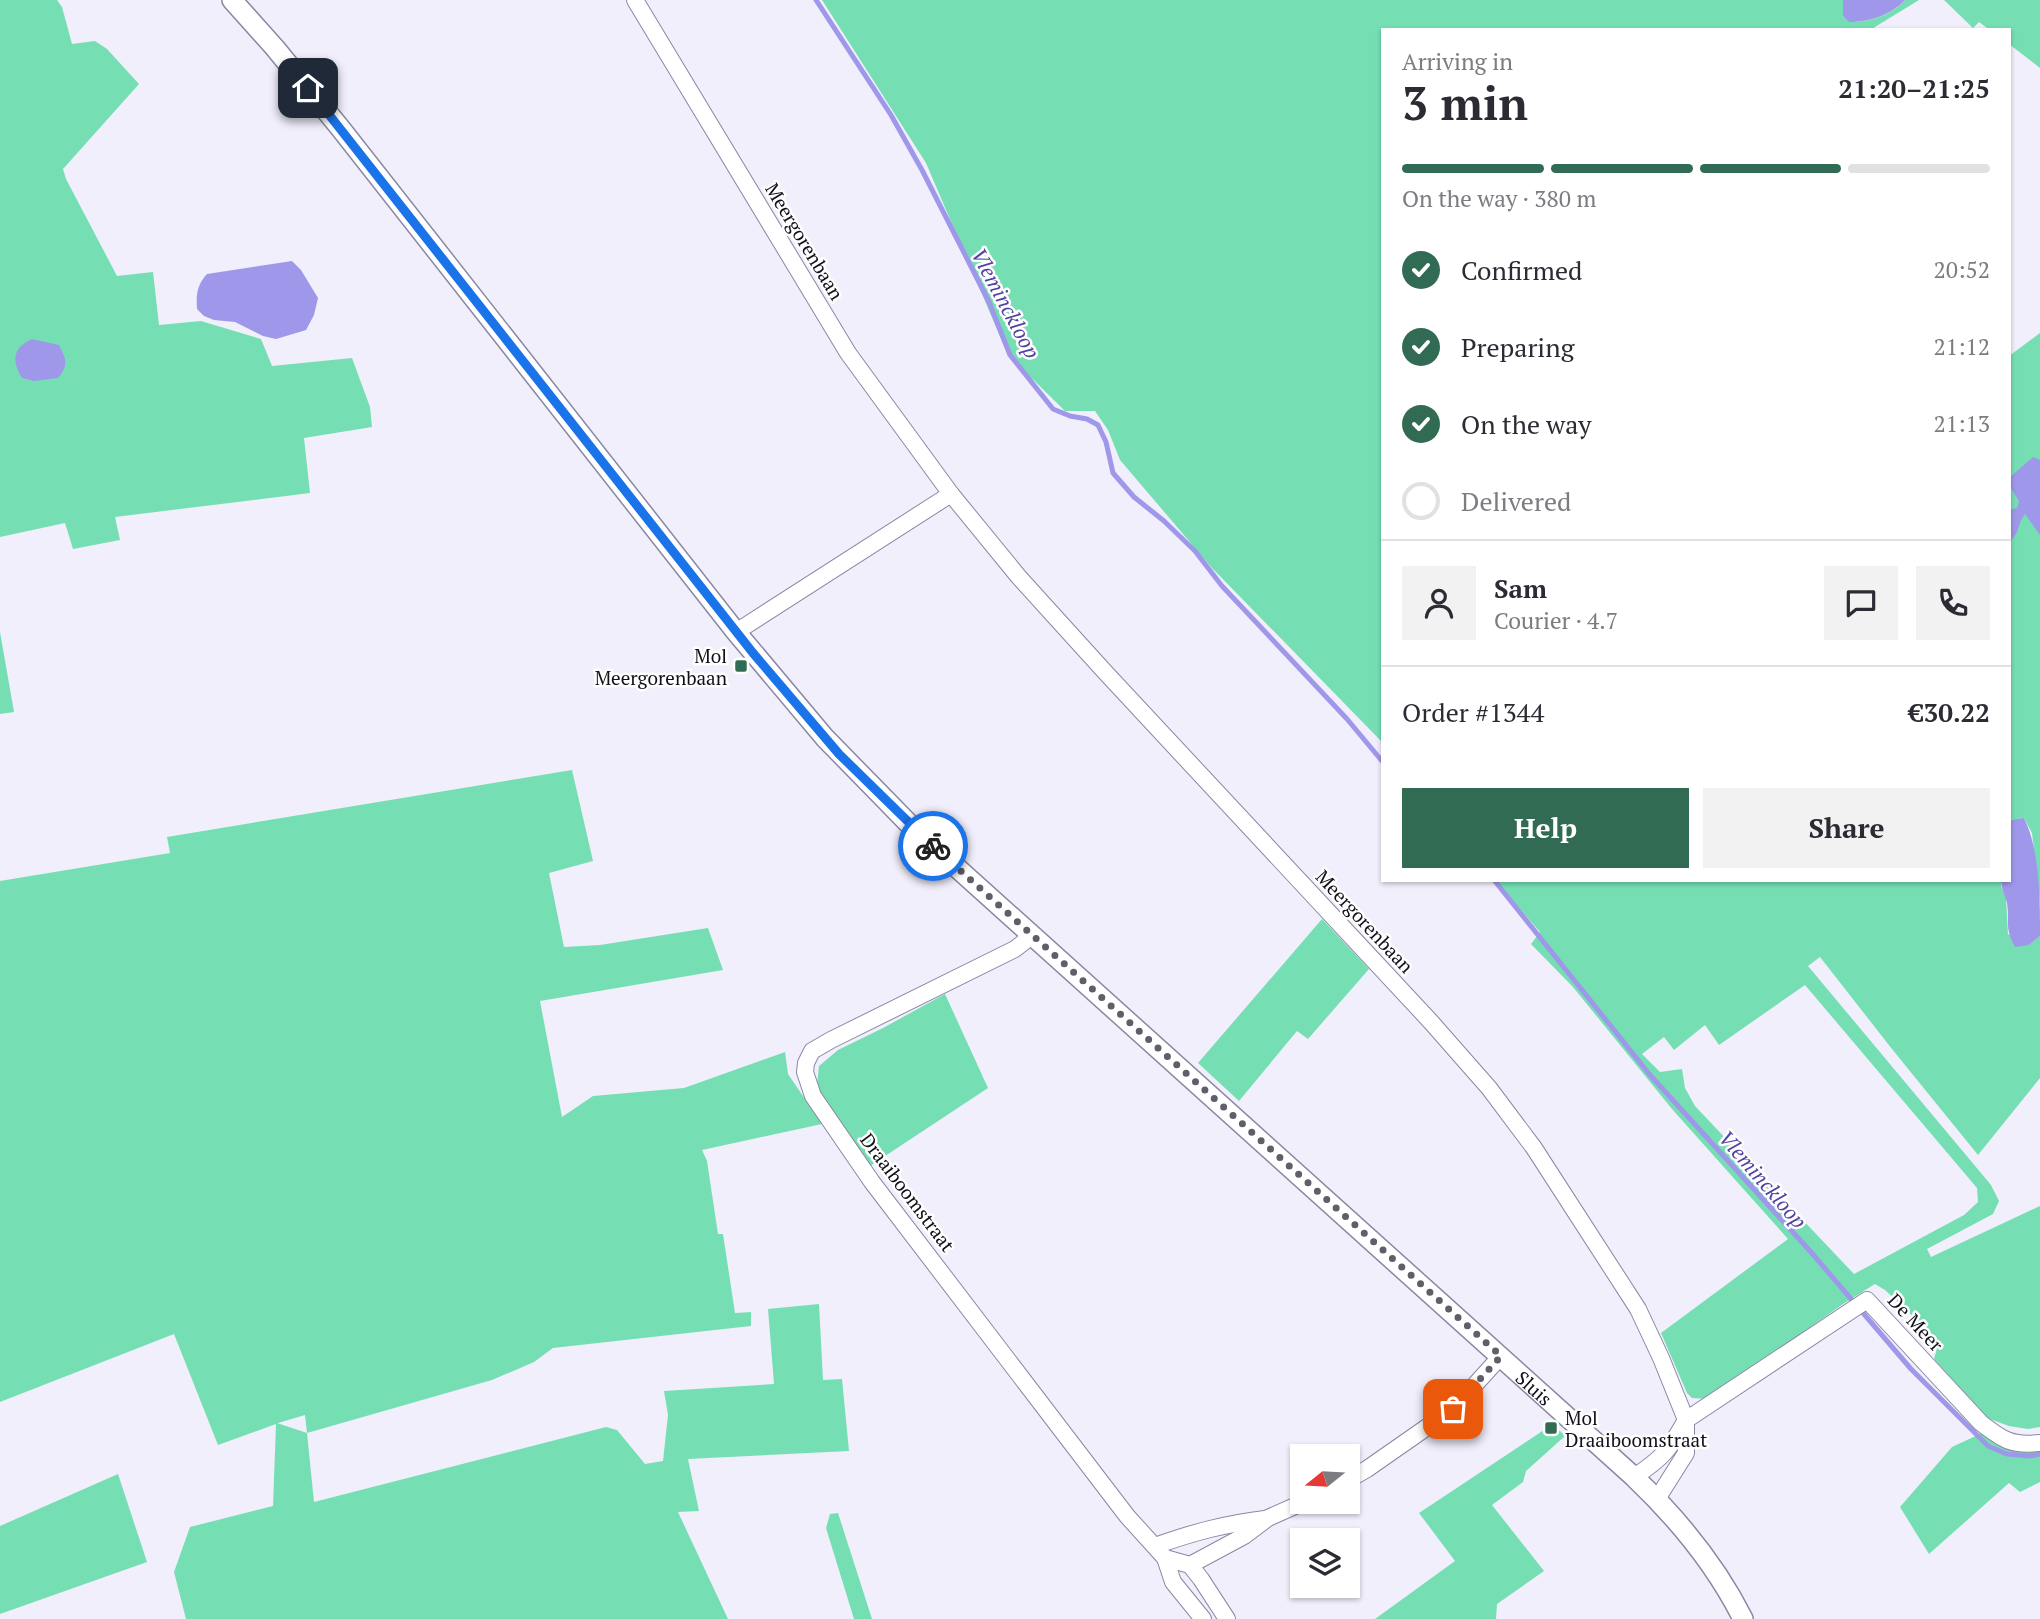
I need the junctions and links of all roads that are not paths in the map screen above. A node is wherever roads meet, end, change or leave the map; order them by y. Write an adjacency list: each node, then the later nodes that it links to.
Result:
1 (232, 0): 4 (street, Sluis)
2 (635, 0): 3 (street, Meergorenbaan)
3 (951, 494): 4 (street); 7 (street, Meergorenbaan)
4 (736, 632): 5 (street, Sluis)
5 (1033, 935): 6 (street, Sluis); 14 (street, Draaiboomstraat)
6 (1501, 1356): 9 (street); 10 (street, Sluis)
7 (1686, 1420): 8 (street, De Meer); 10 (street); 11 (street, Meergorenbaan)
8 (2040, 1443)
9 (1360, 1473)
10 (1634, 1477): 11 (street, Sluis)
11 (1657, 1499): 18 (street, Sluis)
12 (1290, 1508): 13 (street)
13 (1268, 1518): 14 (street); 15 (street)
14 (1160, 1552): 15 (street, Draaiboomstraat); 16 (street)
15 (1189, 1565): 17 (street)
16 (1203, 1619)
17 (1227, 1619)
18 (1743, 1619)

